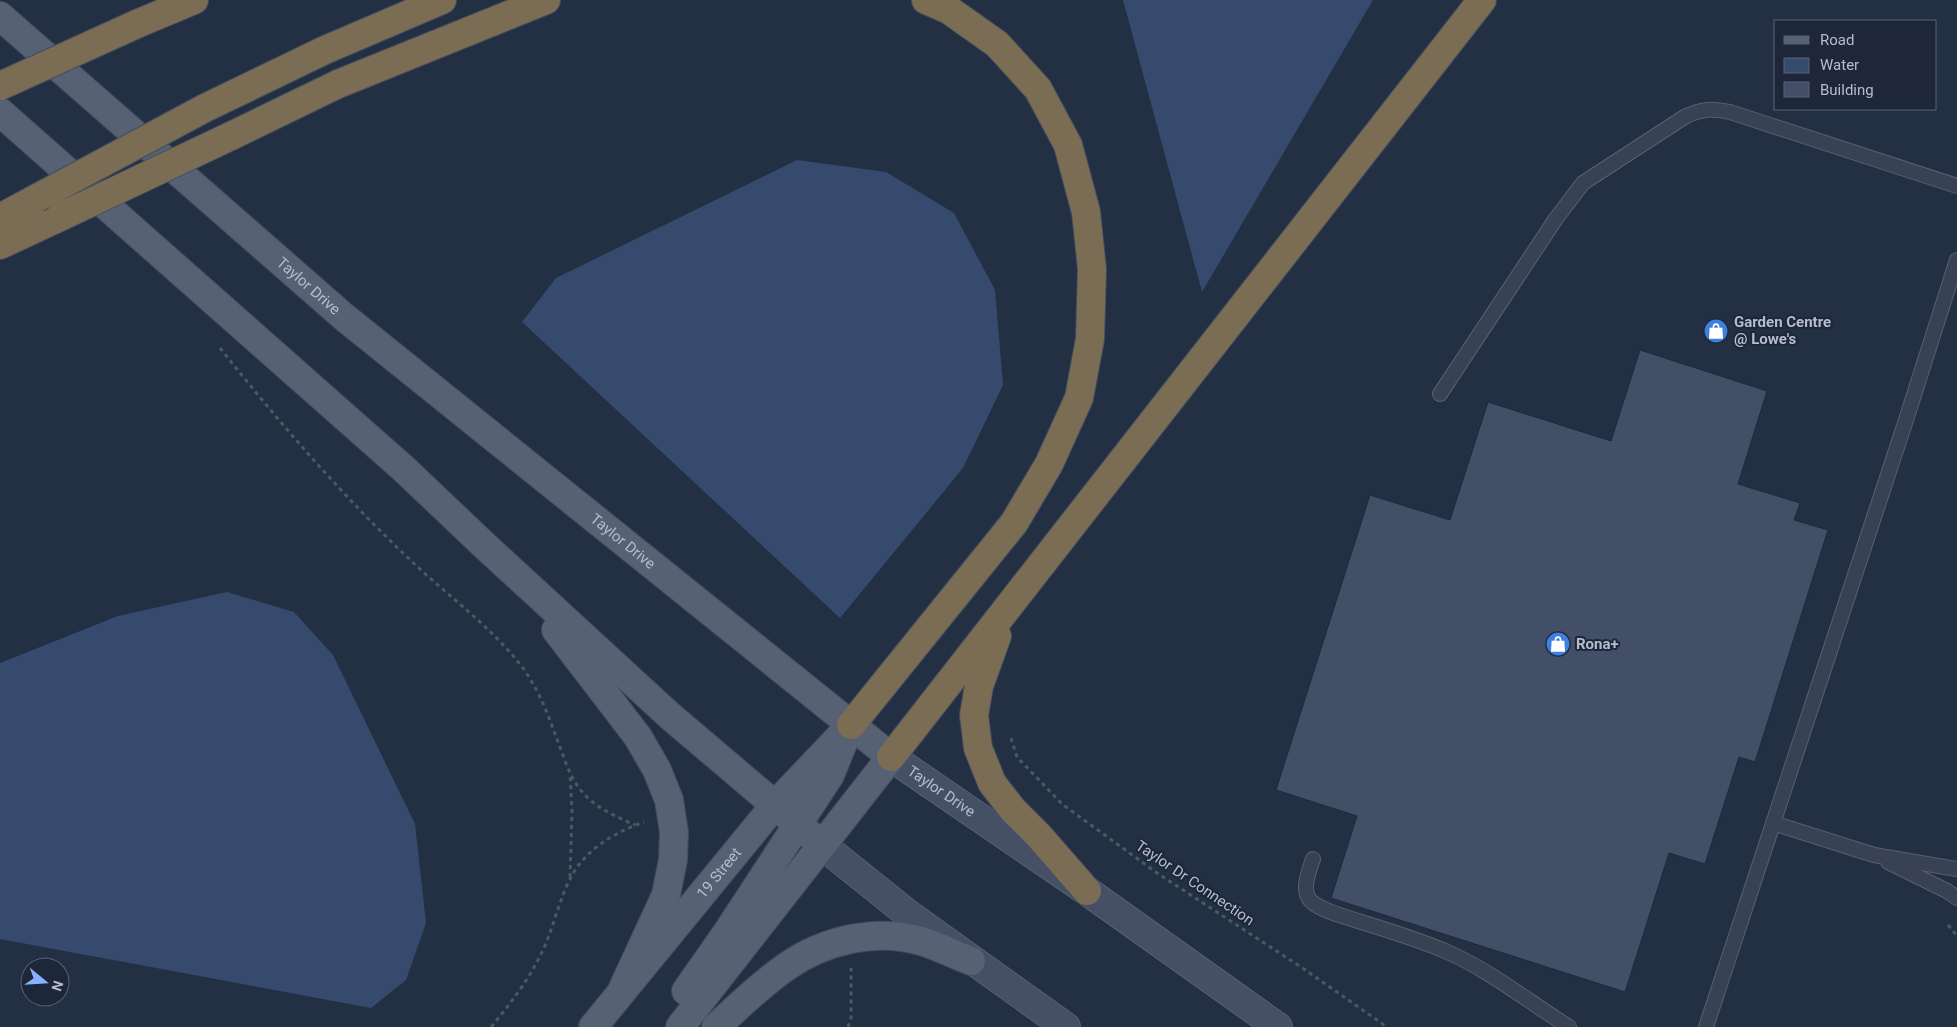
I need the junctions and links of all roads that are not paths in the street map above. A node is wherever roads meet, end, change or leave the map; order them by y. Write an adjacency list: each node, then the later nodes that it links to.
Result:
1 (194, 0): 7 (highway, bridge)
2 (442, 0): 10 (highway, bridge)
3 (546, 0): 11 (highway, bridge)
4 (926, 0): 16 (highway)
5 (1482, 0): 15 (highway)
6 (0, 16): 16 (main road, Taylor Drive)
7 (0, 86)
8 (0, 112): 14 (main road)
9 (1957, 186): 13 (lane)
10 (0, 218)
11 (0, 246)
12 (1957, 260): 19 (lane)
13 (1440, 394)
14 (484, 545): 18 (main road); 28 (main road)
15 (1005, 613): 17 (highway); 25 (highway)
16 (851, 725): 17 (main road, Taylor Drive); 18 (main road, 19 Street); 20 (main road)
17 (891, 758): 21 (main road); 25 (main road, Taylor Drive)
18 (774, 806): 20 (main road); 28 (main road, 19 Street)
19 (1774, 823): 22 (lane); 36 (lane)
20 (798, 825): 21 (main road); 30 (main road)
21 (822, 846): 27 (main road); 31 (main road)
22 (1874, 854): 24 (lane); 26 (lane)
23 (1313, 859): 35 (lane)
24 (1957, 869)
25 (1087, 892): 34 (main road, Taylor Drive)
26 (1957, 898)
27 (971, 961): 32 (main road); 33 (main road)
28 (623, 988): 29 (main road, 19 Street)
29 (593, 1027)
30 (661, 1027)
31 (680, 1027)
32 (716, 1027)
33 (1066, 1027)
34 (1278, 1027)
35 (1569, 1027)
36 (1706, 1027)

